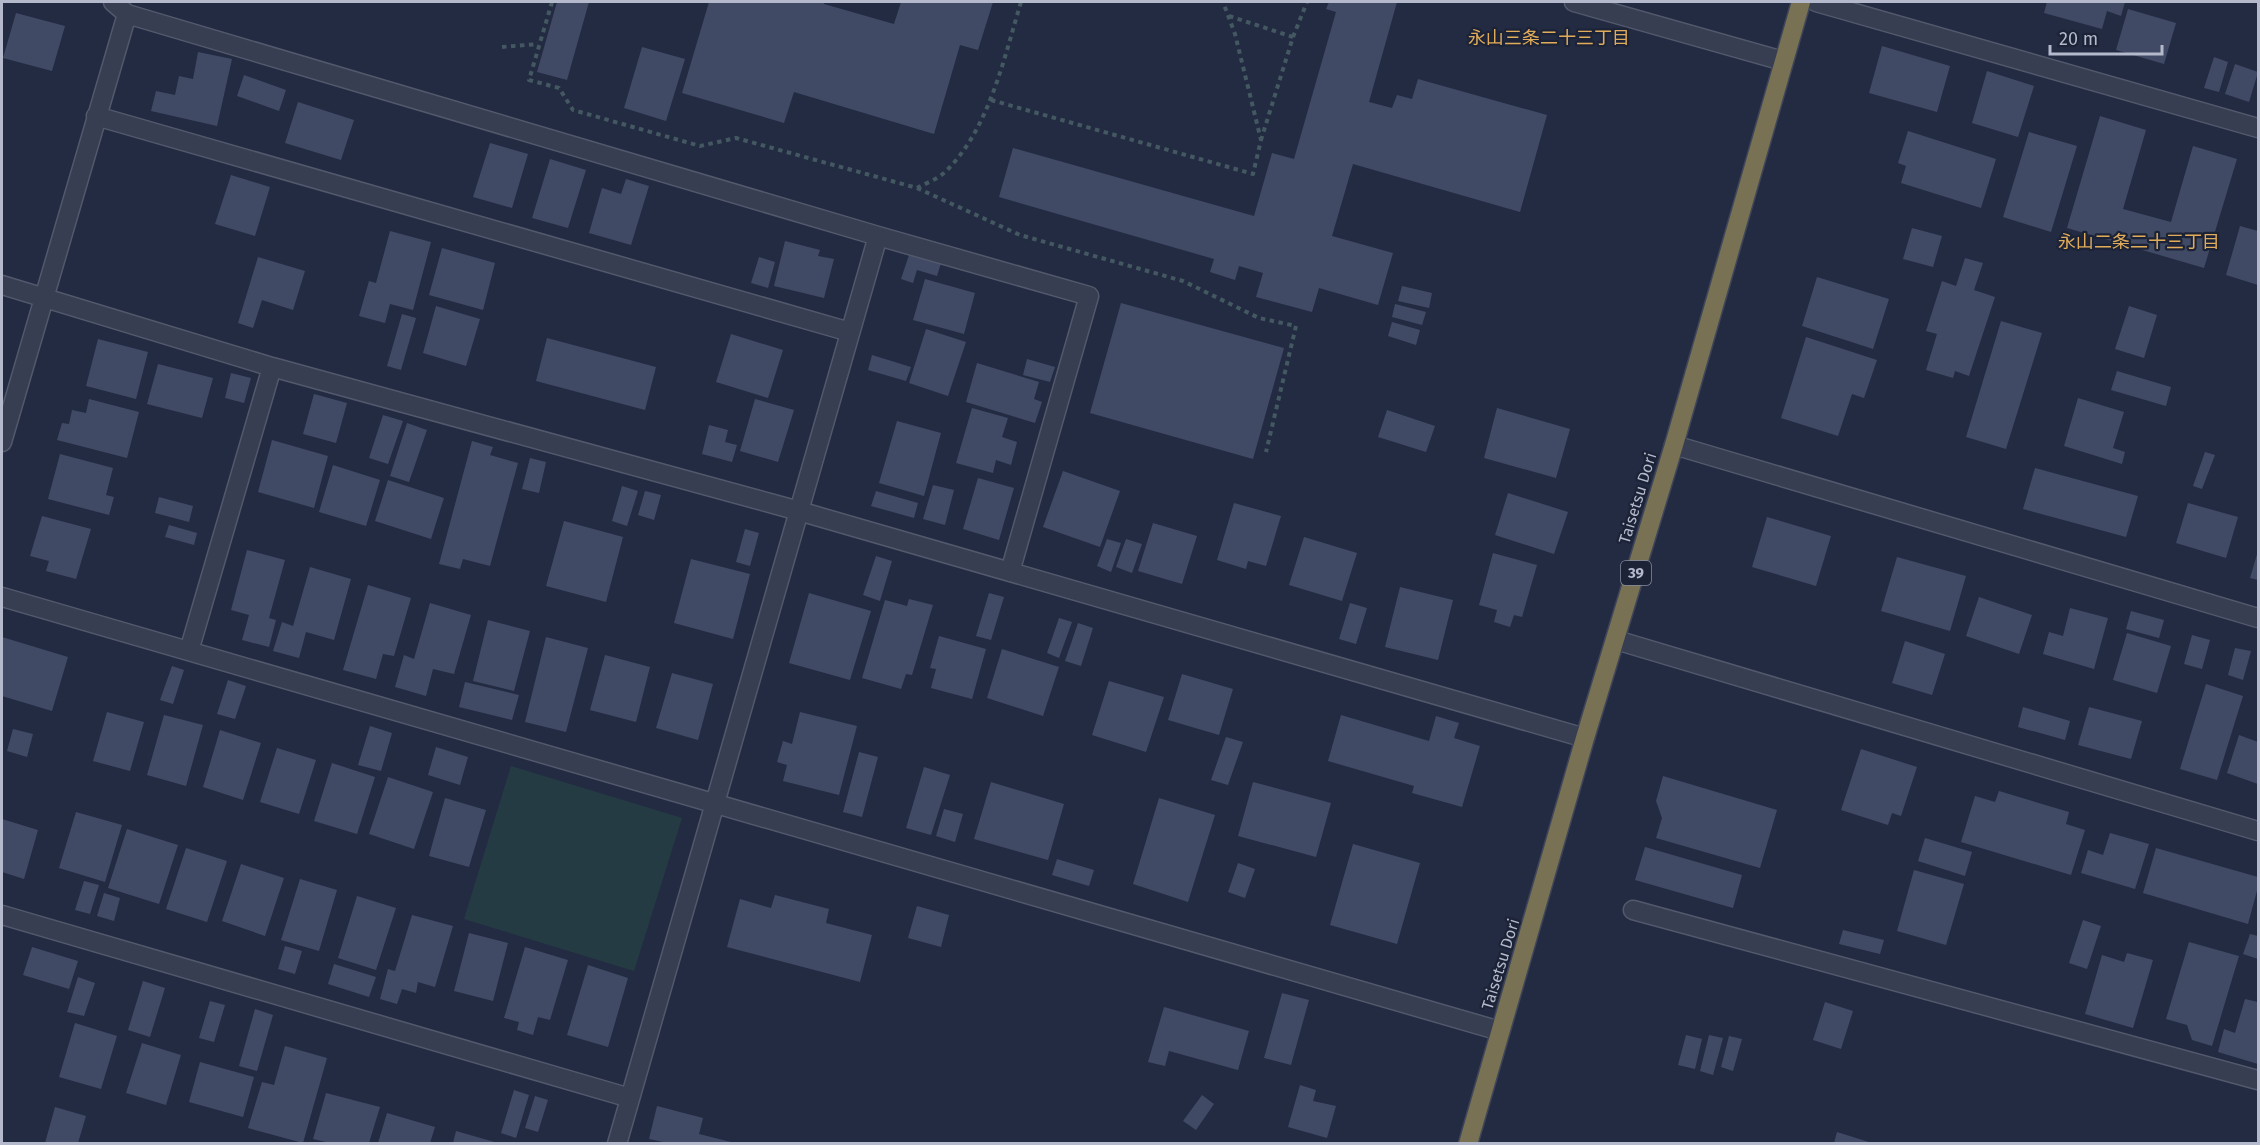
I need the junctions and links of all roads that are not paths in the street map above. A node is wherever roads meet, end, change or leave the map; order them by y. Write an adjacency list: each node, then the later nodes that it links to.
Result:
1 (113, 2): 5 (street)
2 (1574, 2): 6 (street)
3 (1801, 2): 6 (highway, Taisetsu Dori / 39)
4 (1816, 2): 8 (street)
5 (126, 15): 7 (street); 9 (street)
6 (1783, 61): 15 (highway, Taisetsu Dori / 39)
7 (96, 117): 11 (street); 12 (street)
8 (2259, 128)
9 (878, 236): 12 (street); 17 (street)
10 (2, 285): 11 (street)
11 (43, 296): 13 (street); 14 (street)
12 (850, 332): 16 (street)
13 (272, 367): 16 (street); 21 (street)
14 (2, 442)
15 (1674, 445): 19 (street); 20 (highway, Taisetsu Dori / 39)
16 (799, 511): 17 (street); 23 (street)
17 (1010, 572): 22 (street)
18 (2, 597): 21 (street)
19 (2259, 618)
20 (1616, 640): 22 (highway, Taisetsu Dori / 39); 24 (street)
21 (189, 651): 23 (street)
22 (1585, 738): 27 (highway, Taisetsu Dori / 39)
23 (713, 803): 27 (street); 29 (street)
24 (2259, 831)
25 (1633, 910): 28 (street)
26 (2, 915): 29 (street)
27 (1500, 1031): 31 (highway, Taisetsu Dori / 39)
28 (2259, 1080)
29 (630, 1098): 30 (street)
30 (617, 1143)
31 (1468, 1143)

